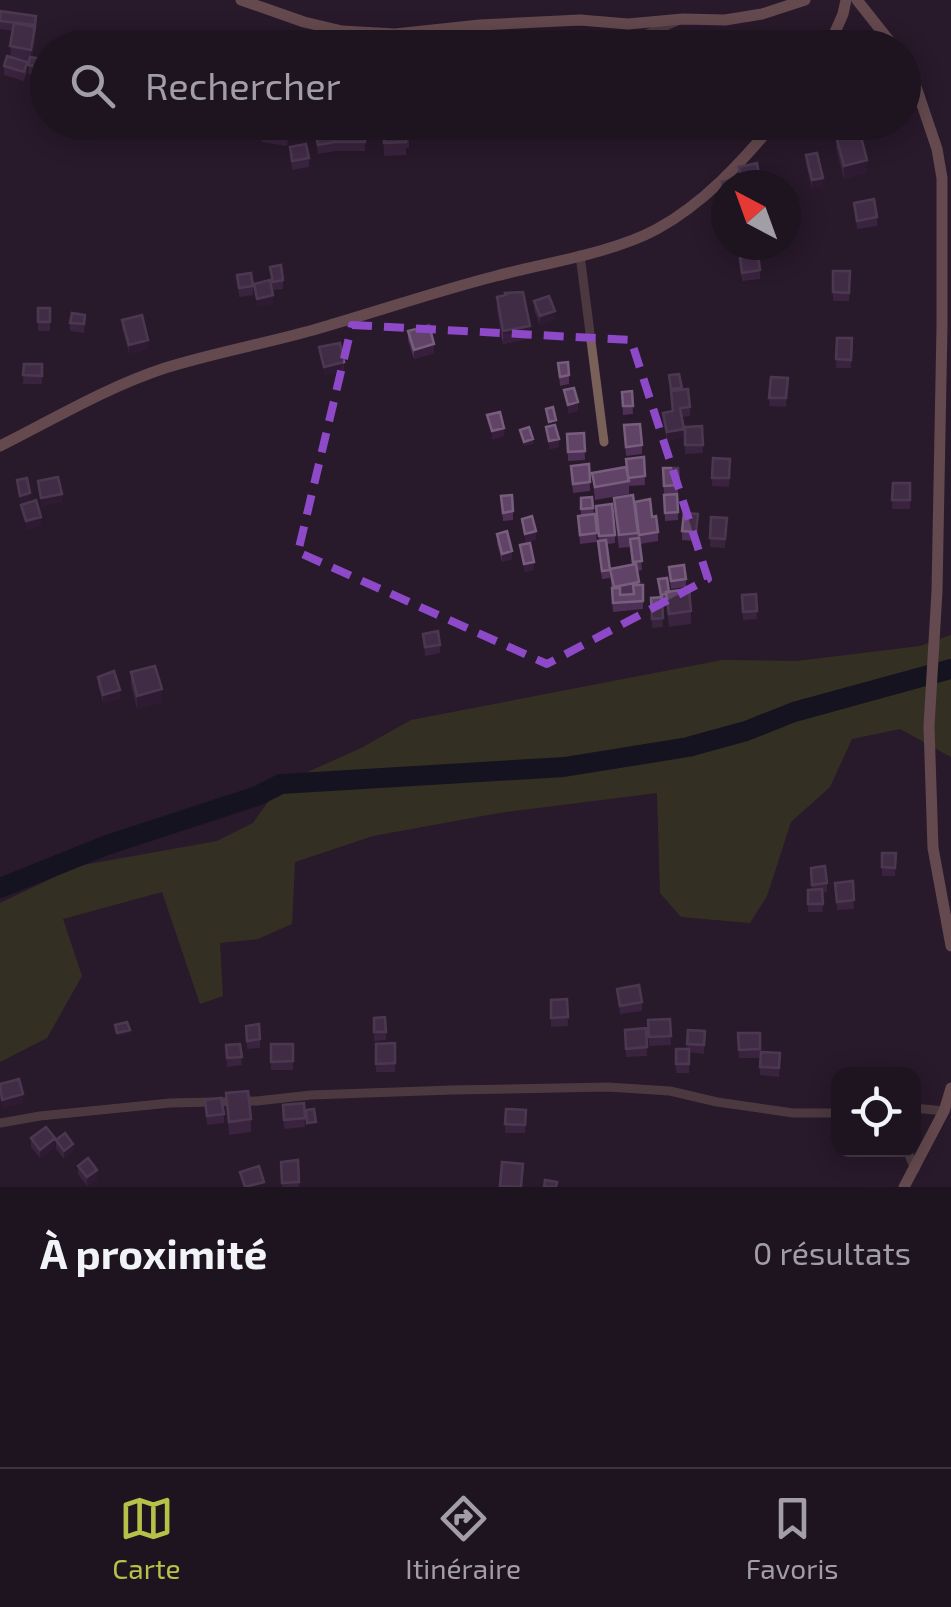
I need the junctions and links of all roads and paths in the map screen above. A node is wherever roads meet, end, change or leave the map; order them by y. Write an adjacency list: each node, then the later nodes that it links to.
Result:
1 (240, 0): 7 (street)
2 (805, 0): 5 (street)
3 (846, 0): 11 (street)
4 (857, 0): 12 (street)
5 (683, 19): 6 (street); 10 (street)
6 (480, 25): 8 (street); 9 (street)
7 (338, 30)
8 (433, 30)
9 (475, 30)
10 (657, 30)
11 (835, 30)
12 (881, 30)
13 (921, 101): 19 (street)
14 (760, 140): 15 (street)
15 (580, 255): 16 (street); 18 (street)
16 (604, 442)
17 (951, 445): 19 (street)
18 (0, 446)
19 (939, 458): 20 (street)
20 (951, 946)
21 (951, 1088): 22 (street)
22 (947, 1106): 23 (street); 27 (street)
23 (921, 1108)
24 (831, 1113): 25 (street)
25 (0, 1123)
26 (911, 1157): 27 (street)
27 (905, 1186)

